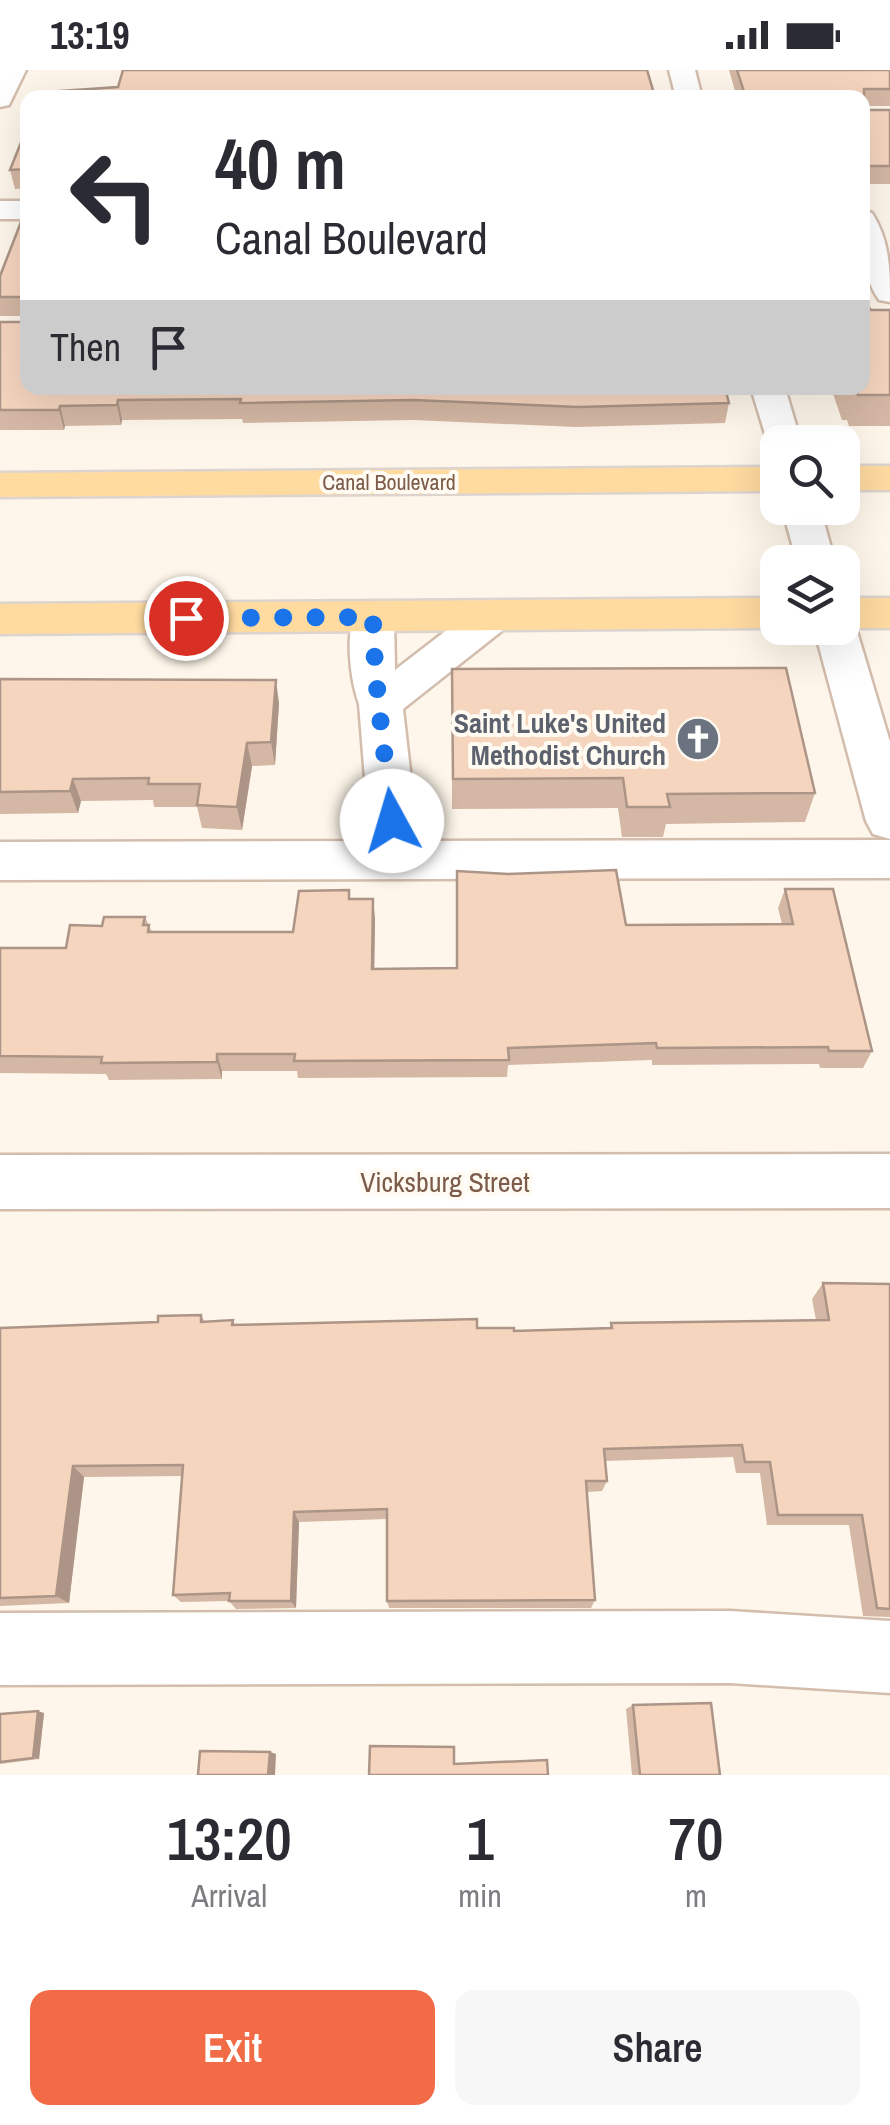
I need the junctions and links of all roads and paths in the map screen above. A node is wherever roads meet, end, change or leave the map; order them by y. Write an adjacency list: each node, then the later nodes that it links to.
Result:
1 (14, 70): 2 (street)
2 (0, 99)
3 (870, 240): 4 (street)
4 (890, 293)
5 (770, 395): 6 (street)
6 (778, 425)
7 (760, 478): 10 (main road, Canal Boulevard)
8 (860, 478): 9 (main road)
9 (890, 478)
10 (0, 484)
11 (860, 613): 12 (main road)
12 (890, 613)
13 (760, 614): 14 (main road)
14 (493, 616): 15 (main road); 18 (street)
15 (373, 617): 16 (main road); 18 (street)
16 (0, 620)
17 (840, 645): 19 (street)
18 (381, 704): 21 (street)
19 (890, 821)
20 (890, 859): 21 (street)
21 (396, 860): 22 (street)
22 (0, 861)
23 (0, 1182): 24 (street, Vicksburg Street)
24 (890, 1182)
25 (0, 1649): 26 (street)
26 (890, 1657)

